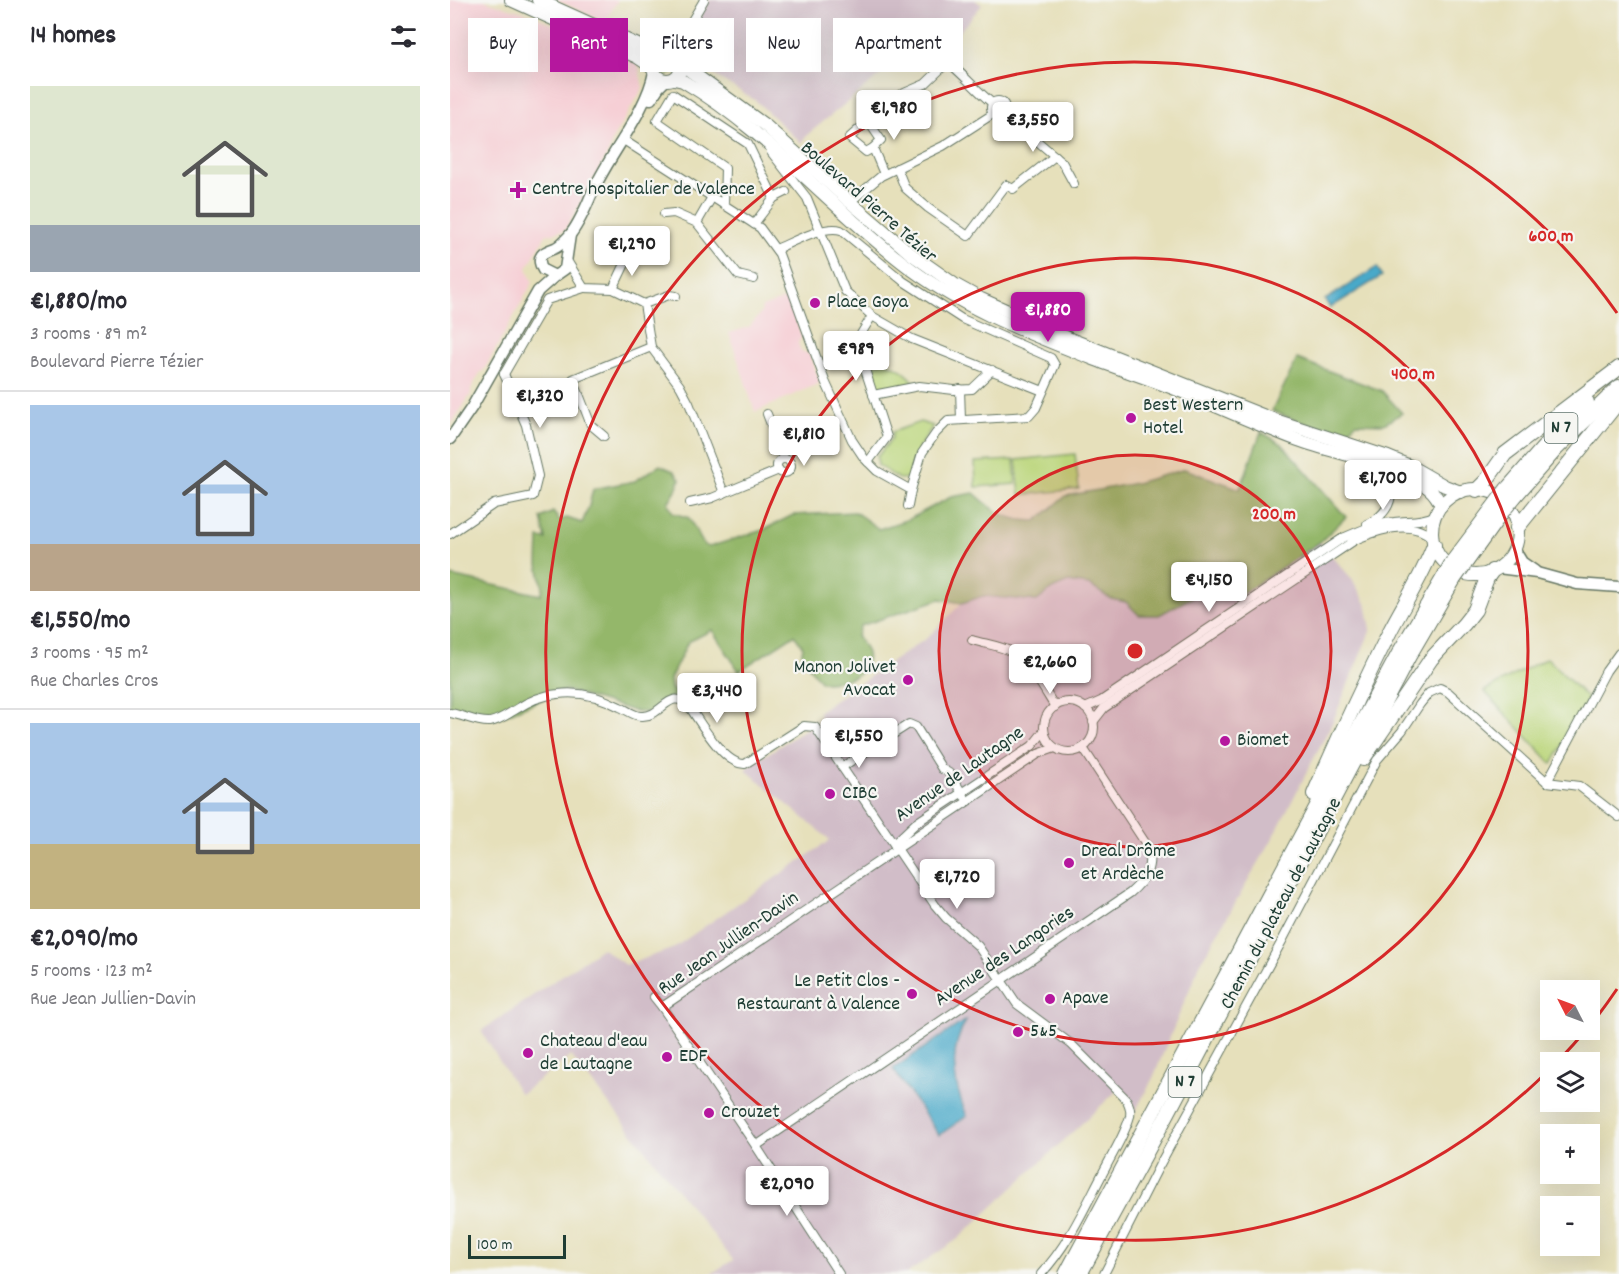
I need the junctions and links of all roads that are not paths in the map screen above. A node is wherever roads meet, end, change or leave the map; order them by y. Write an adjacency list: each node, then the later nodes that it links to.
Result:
1 (511, 0): 6 (main road)
2 (538, 0): 5 (main road)
3 (704, 0): 4 (street)
4 (693, 18)
5 (640, 46)
6 (640, 59)
7 (652, 72): 17 (main road)
8 (655, 72): 11 (main road)
9 (679, 72): 11 (main road)
10 (695, 72): 26 (main road, Boulevard Pierre Tézier)
11 (670, 80): 16 (main road, Boulevard Pierre Tézier); 17 (main road)
12 (992, 103): 13 (street); 14 (street); 15 (street)
13 (1004, 113): 14 (street); 19 (street)
14 (993, 114): 20 (street)
15 (868, 121): 18 (street); 18 (street)
16 (760, 135): 31 (street); 60 (main road, Boulevard Pierre Tézier)
17 (624, 141): 24 (street); 32 (main road)
18 (873, 148): 21 (street)
19 (1055, 156): 20 (street); 22 (street)
20 (897, 168): 21 (street)
21 (884, 174): 26 (street)
22 (1074, 184)
23 (786, 192): 25 (street)
24 (712, 197): 27 (street); 29 (street)
25 (774, 198): 27 (street); 30 (street)
26 (850, 202): 64 (main road, Boulevard Pierre Tézier)
27 (724, 205): 30 (street)
28 (664, 214): 29 (street)
29 (697, 223): 39 (street)
30 (754, 224): 34 (street)
31 (821, 231): 34 (street); 45 (street); 53 (street)
32 (570, 234): 33 (main road); 36 (main road)
33 (556, 248): 36 (main road); 37 (main road)
34 (776, 249): 61 (street)
35 (628, 254): 41 (street)
36 (567, 258): 38 (main road); 40 (street)
37 (543, 270): 38 (main road); 42 (main road)
38 (558, 274): 40 (street); 42 (main road)
39 (754, 279)
40 (582, 284): 41 (street); 49 (street)
41 (613, 289): 44 (street)
42 (538, 291): 50 (main road)
43 (676, 296): 44 (street)
44 (644, 304): 46 (street)
45 (872, 316): 47 (street); 54 (street)
46 (651, 347): 58 (street); 66 (street)
47 (992, 370): 52 (street); 53 (street)
48 (1619, 370): 63 (highway); 65 (highway, N 7)
49 (504, 375): 50 (street); 71 (street)
50 (490, 376): 59 (main road)
51 (1619, 387): 65 (highway, N 7)
52 (960, 389): 54 (street); 57 (street)
53 (1043, 391): 57 (street)
54 (873, 395): 61 (street)
55 (1619, 401): 70 (highway)
56 (767, 414): 66 (street)
57 (961, 420): 62 (street)
58 (604, 436)
59 (450, 439)
60 (1335, 452): 69 (main road, Boulevard Pierre Tézier); 72 (street)
61 (868, 462): 62 (street)
62 (911, 489): 68 (street)
63 (1477, 490): 64 (main road); 70 (main road)
64 (1461, 492): 69 (main road)
65 (1512, 492): 77 (highway, N 7, bridge)
66 (724, 493): 67 (street)
67 (690, 503)
68 (908, 506)
69 (1438, 511): 72 (street); 73 (main road)
70 (1517, 528): 74 (main road)
71 (450, 534)
72 (1343, 538): 82 (street)
73 (1433, 542): 75 (main road); 84 (street); 95 (highway)
74 (1514, 549): 75 (main road); 76 (main road)
75 (1492, 571): 76 (main road); 93 (highway)
76 (1537, 573): 78 (main road)
77 (1450, 577): 93 (highway, N 7); 95 (highway, N 7)
78 (1619, 587)
79 (972, 640): 81 (street)
80 (1619, 653): 89 (street)
81 (1054, 707): 82 (street); 85 (street)
82 (1084, 708): 84 (street)
83 (450, 713): 88 (street)
84 (1093, 722): 87 (street)
85 (1044, 731): 86 (street); 90 (street, Avenue de Lautagne)
86 (1055, 748): 87 (street); 91 (street, Avenue de Lautagne)
87 (1083, 748): 96 (street, Avenue des Langories)
88 (842, 767): 90 (street); 94 (street)
89 (1547, 782): 92 (street); 104 (street, Chemin du plateau de Lautagne)
90 (962, 793): 91 (street); 94 (street, Avenue de Lautagne)
91 (968, 801): 94 (street, Avenue de Lautagne)
92 (1619, 817)
93 (1307, 846): 103 (highway, N 7)
94 (896, 848): 96 (street); 98 (street, Rue Jean Jullien-Davin)
95 (1251, 930): 102 (highway, N 7)
96 (1001, 980): 99 (street, Avenue des Langories); 101 (street)
97 (654, 997): 98 (street)
98 (662, 1008): 99 (street, Rue Jean Jullien-Davin)
99 (756, 1146): 100 (street, Rue Jean Jullien-Davin)
100 (839, 1274)
101 (1041, 1274)
102 (1066, 1274)
103 (1080, 1274)
104 (1104, 1274)

